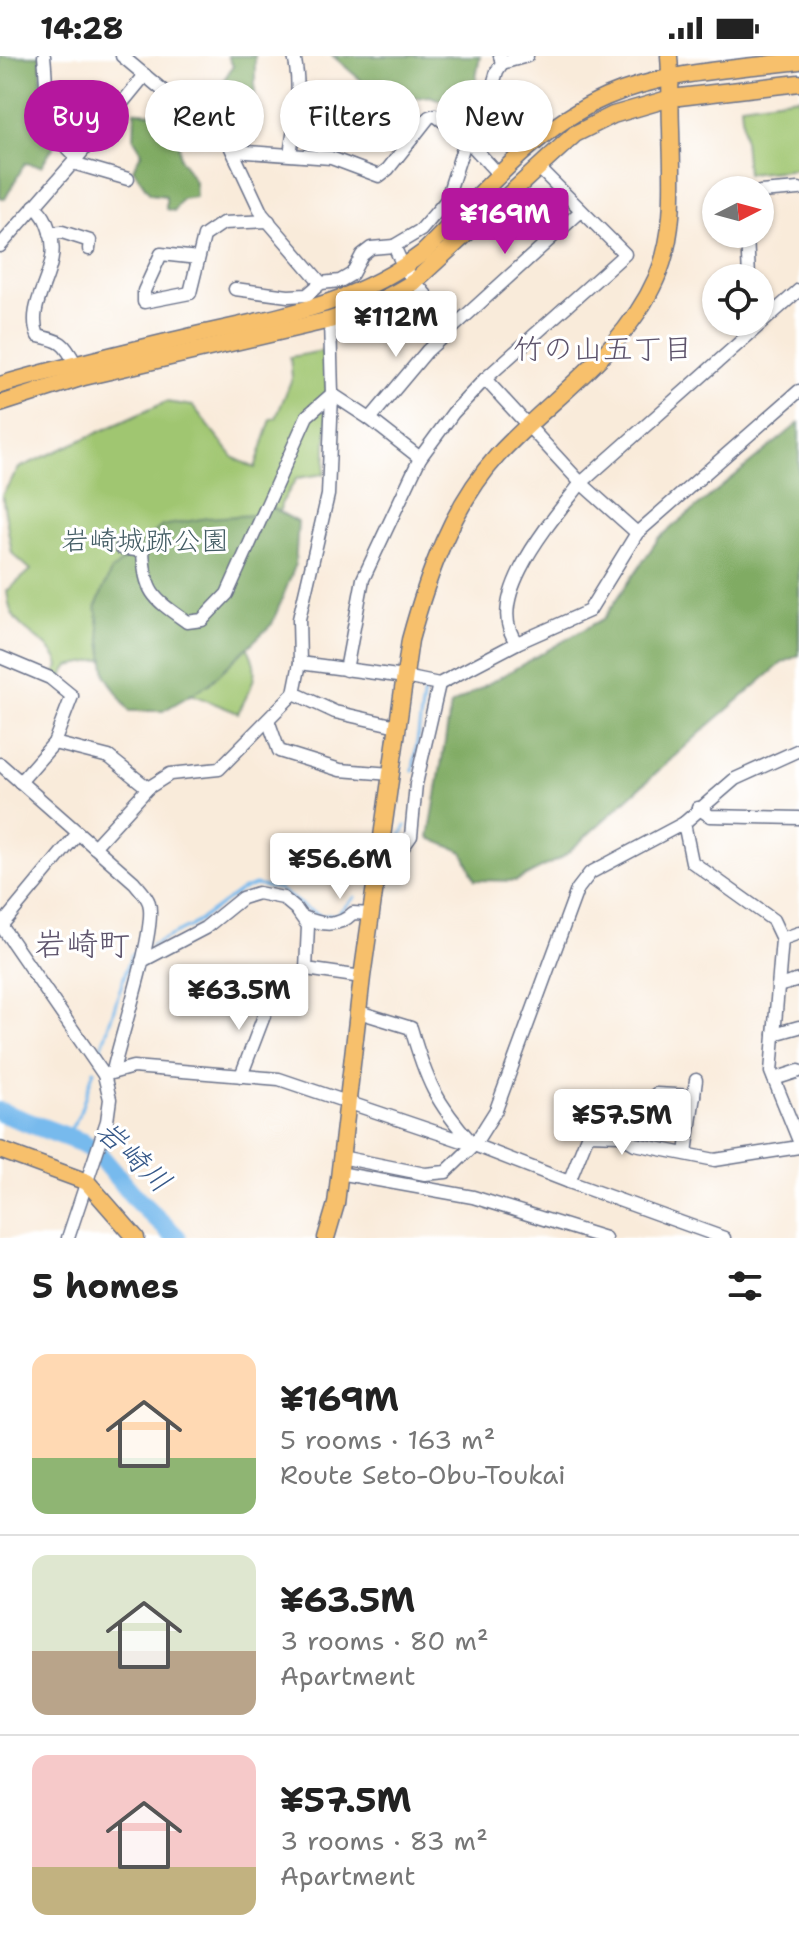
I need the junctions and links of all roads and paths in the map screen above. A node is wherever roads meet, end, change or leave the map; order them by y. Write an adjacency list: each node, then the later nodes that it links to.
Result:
1 (44, 56): 21 (street)
2 (122, 56): 9 (street)
3 (294, 56): 20 (street)
4 (527, 56): 6 (street)
5 (669, 56): 10 (main road)
6 (501, 60): 12 (street)
7 (799, 61): 8 (main road)
8 (743, 62): 10 (main road)
9 (145, 75): 11 (street); 21 (street)
10 (670, 77): 14 (main road); 23 (main road)
11 (151, 80)
12 (495, 80)
13 (799, 83): 14 (main road)
14 (671, 98): 22 (main road); 50 (main road)
15 (436, 116): 20 (street)
16 (233, 152): 29 (street)
17 (252, 152): 20 (street)
18 (462, 152): 32 (street)
19 (478, 152): 23 (street)
20 (290, 154)
21 (75, 160): 24 (street); 27 (street)
22 (538, 167): 28 (street); 35 (main road)
23 (500, 176): 35 (main road)
24 (128, 179)
25 (799, 189): 26 (street)
26 (774, 191)
27 (34, 206): 30 (street); 31 (street)
28 (581, 211): 41 (street); 44 (street)
29 (269, 221): 34 (street); 36 (street)
30 (50, 233): 33 (street); 43 (street)
31 (0, 246)
32 (394, 246): 35 (street); 36 (street)
33 (89, 249)
34 (198, 258): 34 (street)
35 (409, 274): 40 (main road); 41 (street); 43 (main road)
36 (321, 283): 37 (street)
37 (235, 289)
38 (799, 290): 39 (street)
39 (774, 309)
40 (330, 320): 47 (street); 48 (main road)
41 (452, 327): 49 (street)
42 (741, 336): 52 (street)
43 (75, 363): 45 (main road)
44 (485, 379): 50 (street); 51 (street)
45 (0, 385)
46 (799, 391): 53 (street)
47 (332, 394): 49 (street); 54 (street); 57 (street)
48 (0, 404)
49 (370, 419): 51 (street)
50 (527, 425): 52 (street); 59 (main road)
51 (420, 458): 58 (street)
52 (581, 483): 53 (street); 55 (street)
53 (637, 533): 55 (street)
54 (121, 548)
55 (517, 643): 60 (street)
56 (0, 657): 64 (street)
57 (300, 663): 58 (street); 61 (street)
58 (346, 670): 59 (street)
59 (405, 677): 60 (street); 63 (main road)
60 (439, 684): 75 (street)
61 (294, 693): 62 (street); 63 (street)
62 (268, 720): 67 (street); 69 (street)
63 (397, 726): 67 (main road)
64 (54, 743): 68 (street); 69 (street)
65 (799, 750): 70 (street)
66 (0, 764): 68 (street)
67 (391, 774): 75 (main road)
68 (20, 782): 73 (street)
69 (148, 788): 74 (street)
70 (698, 808): 71 (street); 72 (street)
71 (799, 818)
72 (684, 823): 80 (street); 101 (street)
73 (78, 833): 74 (street); 78 (street)
74 (94, 847): 81 (street)
75 (377, 874): 76 (main road)
76 (371, 914): 77 (street); 82 (main road)
77 (302, 917): 81 (street); 82 (street)
78 (1, 925): 91 (street)
79 (799, 933): 80 (street)
80 (782, 939): 84 (street)
81 (144, 952): 91 (street)
82 (362, 977): 88 (main road)
83 (799, 980): 84 (street)
84 (778, 986): 90 (street)
85 (241, 987): 86 (street)
86 (270, 1000): 87 (street); 93 (street)
87 (283, 1005)
88 (359, 1012): 97 (main road); 101 (street)
89 (799, 1027): 90 (street)
90 (774, 1034): 94 (street)
91 (103, 1070): 93 (street); 106 (street)
92 (799, 1071): 94 (street)
93 (241, 1076): 97 (street)
94 (774, 1079): 98 (street)
95 (696, 1080): 96 (street)
96 (694, 1096): 99 (street); 104 (street)
97 (348, 1102): 101 (street); 105 (main road)
98 (796, 1124): 100 (street)
99 (624, 1137): 104 (street); 107 (street)
100 (799, 1141)
101 (474, 1145): 105 (street); 107 (street)
102 (799, 1147): 104 (street)
103 (0, 1150): 106 (main road)
104 (686, 1153)
105 (340, 1165): 108 (street); 111 (main road)
106 (88, 1177): 109 (street); 110 (main road)
107 (569, 1182): 112 (street)
108 (596, 1237)
109 (68, 1238)
110 (136, 1238)
111 (326, 1238)
112 (724, 1238)

